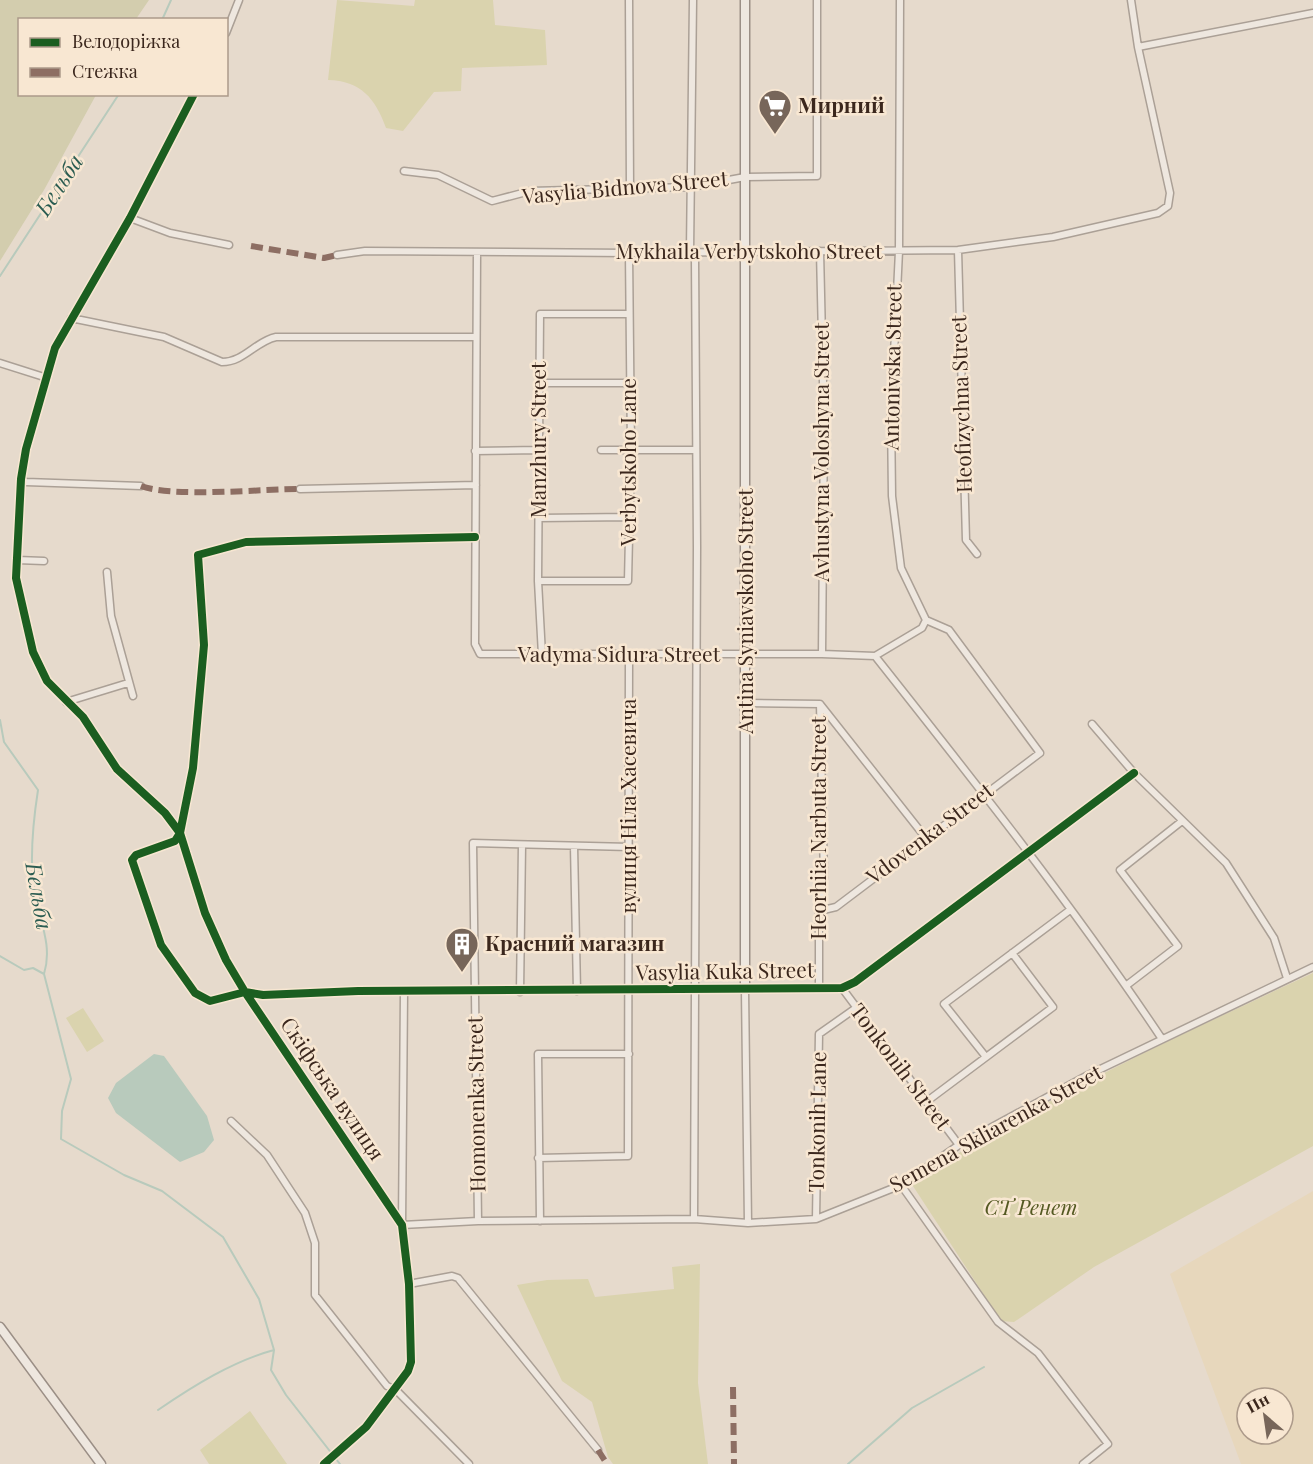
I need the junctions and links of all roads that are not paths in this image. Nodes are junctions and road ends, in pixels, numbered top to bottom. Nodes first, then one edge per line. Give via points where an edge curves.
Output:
1 (239, 0) edge
2 (628, 0) edge
3 (693, 0) edge
4 (745, 0) edge
5 (817, 0) edge
6 (900, 0) edge
7 (1131, 0) edge
8 (1313, 13) edge
9 (228, 28) edge
10 (1138, 47) junction
11 (193, 96) edge
12 (404, 171) dead end
13 (745, 177) junction
14 (691, 187) junction
15 (630, 188) junction
16 (130, 218) junction
17 (230, 244) dead end
18 (958, 250) junction
19 (690, 251) junction
20 (746, 251) junction
21 (820, 251) junction
22 (898, 251) junction
23 (477, 252) junction
24 (629, 253) junction
25 (338, 255) dead end
26 (629, 314) junction
27 (71, 318) junction
28 (476, 337) junction
29 (0, 363) edge
30 (45, 377) junction
31 (540, 383) junction
32 (629, 383) junction
33 (538, 450) junction
34 (601, 450) dead end
35 (631, 450) junction
36 (694, 450) junction
37 (475, 452) junction
38 (21, 479) junction
39 (476, 485) junction
40 (141, 486) dead end
41 (300, 489) dead end
42 (629, 517) junction
43 (539, 518) junction
44 (475, 537) junction
45 (976, 554) dead end
46 (17, 560) junction
47 (44, 561) dead end
48 (107, 572) dead end
49 (538, 581) junction
50 (926, 620) junction
51 (695, 654) junction
52 (822, 654) junction
53 (542, 655) junction
54 (746, 655) junction
55 (630, 656) junction
56 (875, 656) junction
57 (128, 683) junction
58 (133, 696) dead end
59 (66, 702) junction
60 (747, 703) junction
61 (820, 704) junction
62 (1092, 724) dead end
63 (1134, 773) junction
64 (984, 794) junction
65 (1182, 821) junction
66 (180, 833) junction
67 (925, 837) junction
68 (522, 845) junction
69 (574, 846) junction
70 (630, 847) junction
71 (1026, 851) junction
72 (1070, 910) junction
73 (819, 911) junction
74 (1012, 953) junction
75 (1313, 968) edge
76 (1287, 978) junction
77 (1127, 986) junction
78 (819, 988) junction
79 (842, 988) junction
80 (475, 990) junction
81 (745, 990) junction
82 (577, 991) junction
83 (695, 991) junction
84 (245, 992) junction
85 (404, 992) junction
86 (520, 992) junction
87 (629, 992) junction
88 (856, 1008) junction
89 (1162, 1039) junction
90 (629, 1054) junction
91 (986, 1057) junction
92 (926, 1102) junction
93 (231, 1121) dead end
94 (959, 1145) junction
95 (538, 1158) junction
96 (902, 1185) junction
97 (816, 1219) junction
98 (694, 1220) junction
99 (478, 1221) junction
100 (540, 1221) junction
101 (748, 1222) junction
102 (402, 1226) junction
103 (409, 1284) junction
104 (0, 1327) edge
105 (396, 1390) junction
106 (598, 1450) dead end
107 (325, 1463) edge
108 (101, 1464) edge
109 (469, 1464) edge
110 (1083, 1464) edge

1 - 9 street
2 - 15 street
3 - 14 street
4 - 13 street, Antina Syniavskoho Street
5 - 13 street, Vasylia Bidnova Street via 817,176
6 - 22 street, Antonivska Street
7 - 10 street
8 - 10 street
10 - 18 street, Mykhaila Verbytskoho Street via 1170,192 1168,206 1158,213 1053,237
11 - 16 street
12 - 15 street, Vasylia Bidnova Street via 438,175 492,201 530,191
13 - 14 street, Vasylia Bidnova Street
13 - 20 street, Antina Syniavskoho Street
14 - 15 street, Vasylia Bidnova Street
14 - 19 street
16 - 17 street via 170,233
16 - 27 street
18 - 22 street, Mykhaila Verbytskoho Street
18 - 45 street, Heofizychna Street via 966,540
19 - 20 street, Mykhaila Verbytskoho Street
19 - 24 street, Mykhaila Verbytskoho Street
19 - 36 street via 695,258
20 - 21 street, Mykhaila Verbytskoho Street
20 - 54 street, Antina Syniavskoho Street
21 - 22 street, Mykhaila Verbytskoho Street
21 - 52 street, Avhustyna Voloshyna Street via 824,425
22 - 50 street, Antonivska Street via 892,496 900,568
23 - 24 street, Mykhaila Verbytskoho Street
23 - 25 street, Mykhaila Verbytskoho Street via 365,250
23 - 28 street
24 - 26 street, Verbytskoho Lane
26 - 31 street, Manzhury Street via 540,314
26 - 32 street, Verbytskoho Lane
27 - 28 street via 164,337 222,362 243,357 276,337
27 - 30 street
28 - 37 street
29 - 30 street
30 - 38 street
31 - 32 street
31 - 33 street, Manzhury Street
32 - 35 street, Verbytskoho Lane
33 - 37 street
33 - 43 street, Manzhury Street
34 - 35 street
35 - 36 street
35 - 42 street, Verbytskoho Lane
36 - 51 street
37 - 39 street
38 - 40 street via 79,486
38 - 46 street
39 - 41 street
39 - 44 street
42 - 43 street
42 - 49 street, Verbytskoho Lane via 628,581
43 - 49 street, Manzhury Street
44 - 53 street, Vadyma Sidura Street via 475,644 480,654
44 - 66 street via 246,542 198,555 204,645 193,768
46 - 47 street
46 - 59 street via 16,578 33,652 47,681
48 - 57 street via 111,616
49 - 53 street, Manzhury Street
50 - 56 street via 922,628
50 - 64 street, Vdovenka Street via 949,630 1040,753
51 - 54 street, Vadyma Sidura Street
51 - 55 street, Vadyma Sidura Street
51 - 83 street
52 - 54 street, Vadyma Sidura Street
52 - 56 street, Vadyma Sidura Street
53 - 55 street, Vadyma Sidura Street
54 - 60 street, Antina Syniavskoho Street
55 - 70 street, вулиця Ніла Хасевича
56 - 64 street
57 - 58 street
57 - 59 street
59 - 66 street via 83,717 117,769 165,813
60 - 61 street
60 - 81 street, Antina Syniavskoho Street
61 - 67 street
61 - 73 street, Heorhiia Narbuta Street via 824,878
62 - 63 street
63 - 65 street
63 - 71 street, Vasylia Kuka Street
64 - 67 street, Vdovenka Street
64 - 71 street
65 - 76 street via 1226,862 1274,938
65 - 77 street via 1120,870 1178,946
66 - 84 street, Скіфська вулиця via 205,913
66 - 84 street via 175,841 132,860 161,945 189,986 204,999 216,1001
67 - 73 street, Vdovenka Street via 836,907
68 - 69 street
68 - 80 street, Homonenka Street via 473,843
68 - 86 street
69 - 70 street
69 - 82 street
70 - 87 street, вулиця Ніла Хасевича
71 - 72 street
71 - 79 street, Vasylia Kuka Street
72 - 74 street
72 - 77 street
73 - 78 street, Heorhiia Narbuta Street
74 - 91 street via 1053,1007
74 - 91 street via 944,1004
75 - 76 street, Semena Skliarenka Street
76 - 89 street, Semena Skliarenka Street
77 - 89 street
78 - 79 street, Vasylia Kuka Street
78 - 81 street, Vasylia Kuka Street
79 - 88 street, Tonkonih Street
80 - 85 street, Vasylia Kuka Street
80 - 86 street, Vasylia Kuka Street
80 - 99 street, Homonenka Street
81 - 83 street, Vasylia Kuka Street
81 - 101 street, Antina Syniavskoho Street
82 - 86 street, Vasylia Kuka Street
82 - 87 street, Vasylia Kuka Street
83 - 87 street, Vasylia Kuka Street
83 - 98 street
84 - 85 street, Vasylia Kuka Street
84 - 102 street, Скіфська вулиця
85 - 102 street
87 - 90 street, вулиця Ніла Хасевича
88 - 92 street, Tonkonih Street
88 - 97 street, Tonkonih Lane via 819,1034
89 - 94 street, Semena Skliarenka Street
90 - 95 street, вулиця Ніла Хасевича via 628,1156
90 - 95 street via 538,1054
91 - 92 street
92 - 94 street, Tonkonih Street
93 - 105 street via 267,1155 311,1224 315,1294 378,1376
94 - 96 street, Semena Skliarenka Street
95 - 100 street
96 - 97 street, Semena Skliarenka Street
96 - 110 street via 998,1322 1038,1353 1108,1444
97 - 101 street, Semena Skliarenka Street
98 - 100 street, Semena Skliarenka Street
98 - 101 street, Semena Skliarenka Street
99 - 100 street, Semena Skliarenka Street
99 - 102 street, Semena Skliarenka Street
102 - 103 street, Скіфська вулиця
103 - 105 street, Скіфська вулиця via 411,1362
103 - 106 street via 458,1278
104 - 108 street
105 - 107 street, Скіфська вулиця via 352,1440
105 - 109 street

